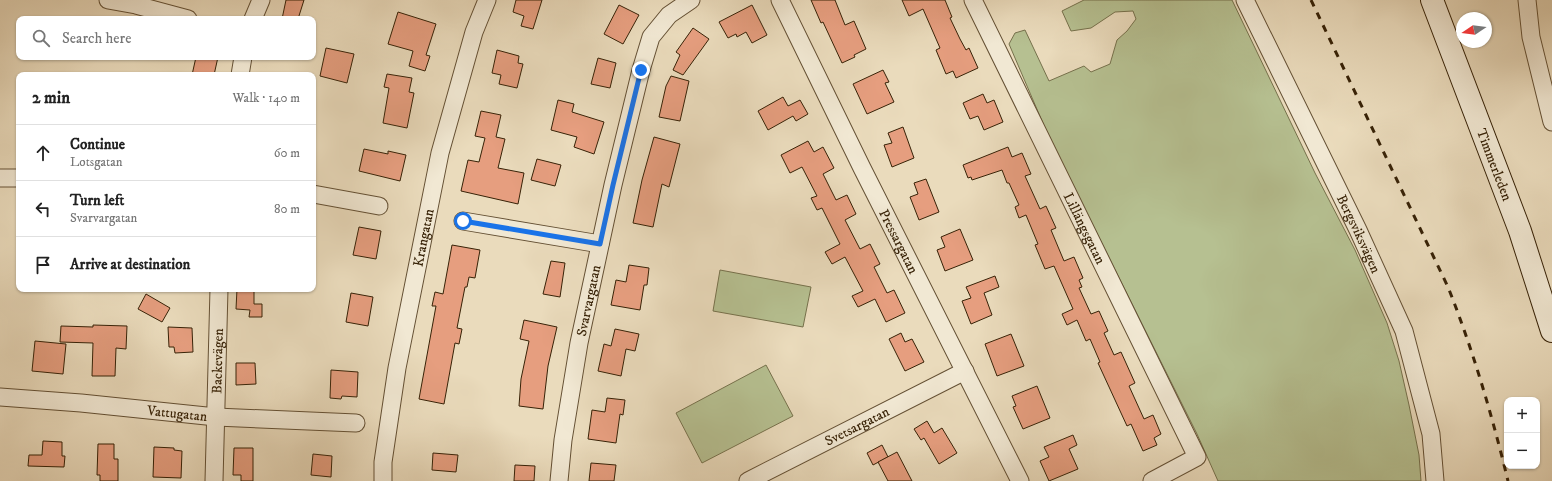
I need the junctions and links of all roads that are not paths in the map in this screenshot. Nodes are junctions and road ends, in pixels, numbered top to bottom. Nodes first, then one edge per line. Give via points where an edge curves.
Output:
1 (108, 0) edge
2 (261, 0) edge
3 (487, 0) edge
4 (691, 0) edge
5 (780, 0) edge
6 (973, 0) edge
7 (1245, 0) edge
8 (1432, 0) edge
9 (1527, 0) edge
10 (177, 16) edge
11 (254, 16) edge
12 (242, 60) edge
13 (240, 72) edge
14 (1552, 122) edge
15 (0, 178) edge
16 (16, 178) edge
17 (316, 195) edge
18 (379, 206) dead end
19 (463, 221) dead end
20 (600, 244) junction
21 (219, 292) edge
22 (1552, 331) edge
23 (964, 371) junction
24 (0, 397) edge
25 (216, 417) junction
26 (356, 423) dead end
27 (214, 481) edge
28 (383, 481) edge
29 (559, 481) edge
30 (748, 481) edge
31 (1020, 481) edge
32 (1152, 481) edge
33 (1436, 481) edge

1 - 10 street
2 - 11 street
3 - 28 street, Krangatan via 474,32 437,169 396,368 383,462
4 - 20 street, Svarvargatan via 669,15 651,37 618,162
5 - 23 street, Pressargatan
6 - 32 street, Lillängsgatan via 1197,457
7 - 33 street, Bergsviksvägen via 1358,230 1404,331 1431,434
8 - 22 main road, Timmerleden via 1520,232
9 - 14 street via 1531,38
12 - 13 street
15 - 16 street
17 - 18 street
19 - 20 street
20 - 29 street, Svarvargatan via 579,343
21 - 25 street, Backevägen
23 - 30 street, Svetsargatan
23 - 31 street, Pressargatan
24 - 25 street, Vattugatan via 81,402
25 - 26 street, Vattugatan
25 - 27 street, Backevägen

